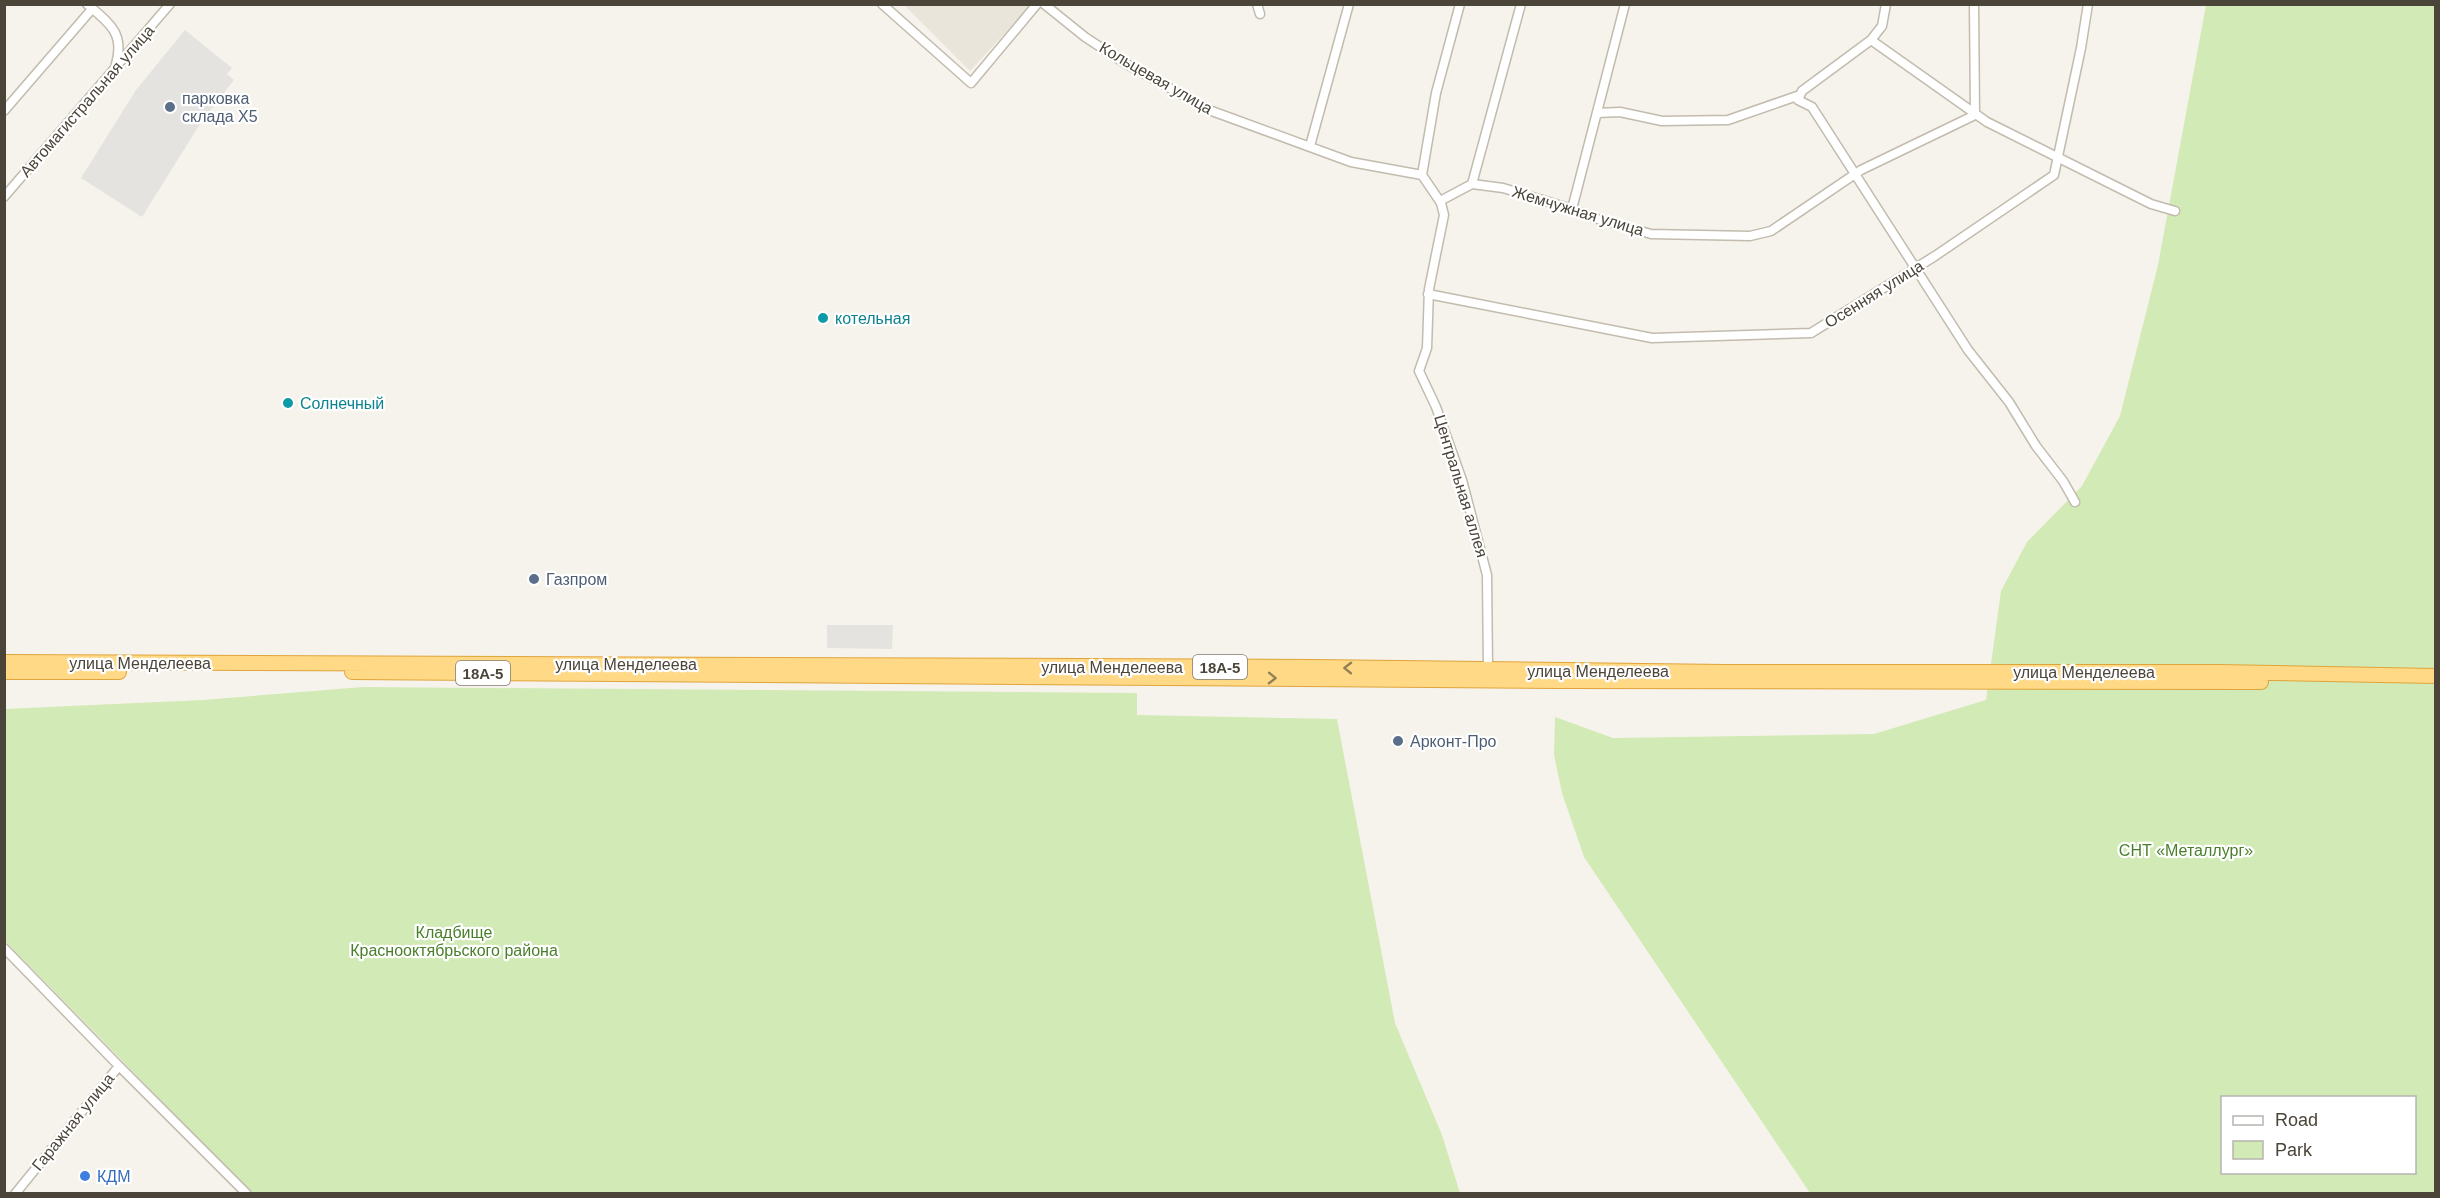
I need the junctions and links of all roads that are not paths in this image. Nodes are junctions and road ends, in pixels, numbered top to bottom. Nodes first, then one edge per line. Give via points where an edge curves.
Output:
1 (170, 4) edge
2 (882, 4) edge
3 (1037, 4) edge
4 (1044, 4) edge
5 (1257, 4) edge
6 (1349, 4) edge
7 (1460, 4) edge
8 (1521, 4) edge
9 (1625, 4) edge
10 (1886, 4) edge
11 (1974, 4) edge
12 (2088, 4) edge
13 (90, 7) edge
14 (1260, 14) dead end
15 (1871, 40) junction
16 (115, 68) junction
17 (1800, 95) junction
18 (4, 111) edge
19 (1598, 113) junction
20 (1975, 113) junction
21 (1310, 146) junction
22 (2058, 156) junction
23 (1855, 174) junction
24 (1422, 175) junction
25 (1472, 184) junction
26 (4, 197) edge
27 (1440, 201) junction
28 (1572, 209) junction
29 (2175, 211) dead end
30 (1915, 268) junction
31 (1428, 294) junction
32 (2075, 502) dead end
33 (4, 662) edge
34 (1488, 670) junction
35 (4, 672) edge
36 (2436, 676) edge
37 (2436, 685) edge
38 (4, 948) edge
39 (119, 1066) junction
40 (15, 1194) edge
41 (246, 1194) edge

1 - 16 street, Автомагистральная улица
2 - 3 street via 971,83
4 - 21 street, Кольцевая улица via 1085,37 1209,110
5 - 14 street
6 - 21 street
7 - 24 street via 1436,93
8 - 25 street
9 - 19 street
10 - 15 street via 1882,26
11 - 20 street
12 - 22 street, Осенняя улица
13 - 16 street via 115,31 119,43
13 - 18 street
15 - 17 street
15 - 20 street
16 - 26 street, Автомагистральная улица
17 - 19 street via 1728,120 1662,121 1620,112
17 - 23 street via 1798,100 1812,107
19 - 28 street
20 - 22 street
20 - 23 street, Жемчужная улица
21 - 24 street, Кольцевая улица via 1351,162
22 - 29 street via 2151,204
22 - 30 street, Осенняя улица via 2054,175
23 - 28 street, Жемчужная улица via 1771,231 1750,236 1651,234
23 - 30 street
24 - 27 street
25 - 27 street
25 - 28 street, Жемчужная улица via 1503,188
27 - 31 street, Центральная аллея via 1444,215
30 - 31 street, Осенняя улица via 1810,333 1652,338
30 - 32 street
31 - 34 street, Центральная аллея via 1427,348 1419,371 1462,480 1487,574
34 -> 33 highway, улица Менделеева / 18А-5
34 - 36 highway, улица Менделеева / 18А-5
35 -> 37 highway, улица Менделеева / 18А-5
38 - 39 street, Гаражная улица
39 - 40 street, Гаражная улица
39 - 41 street

